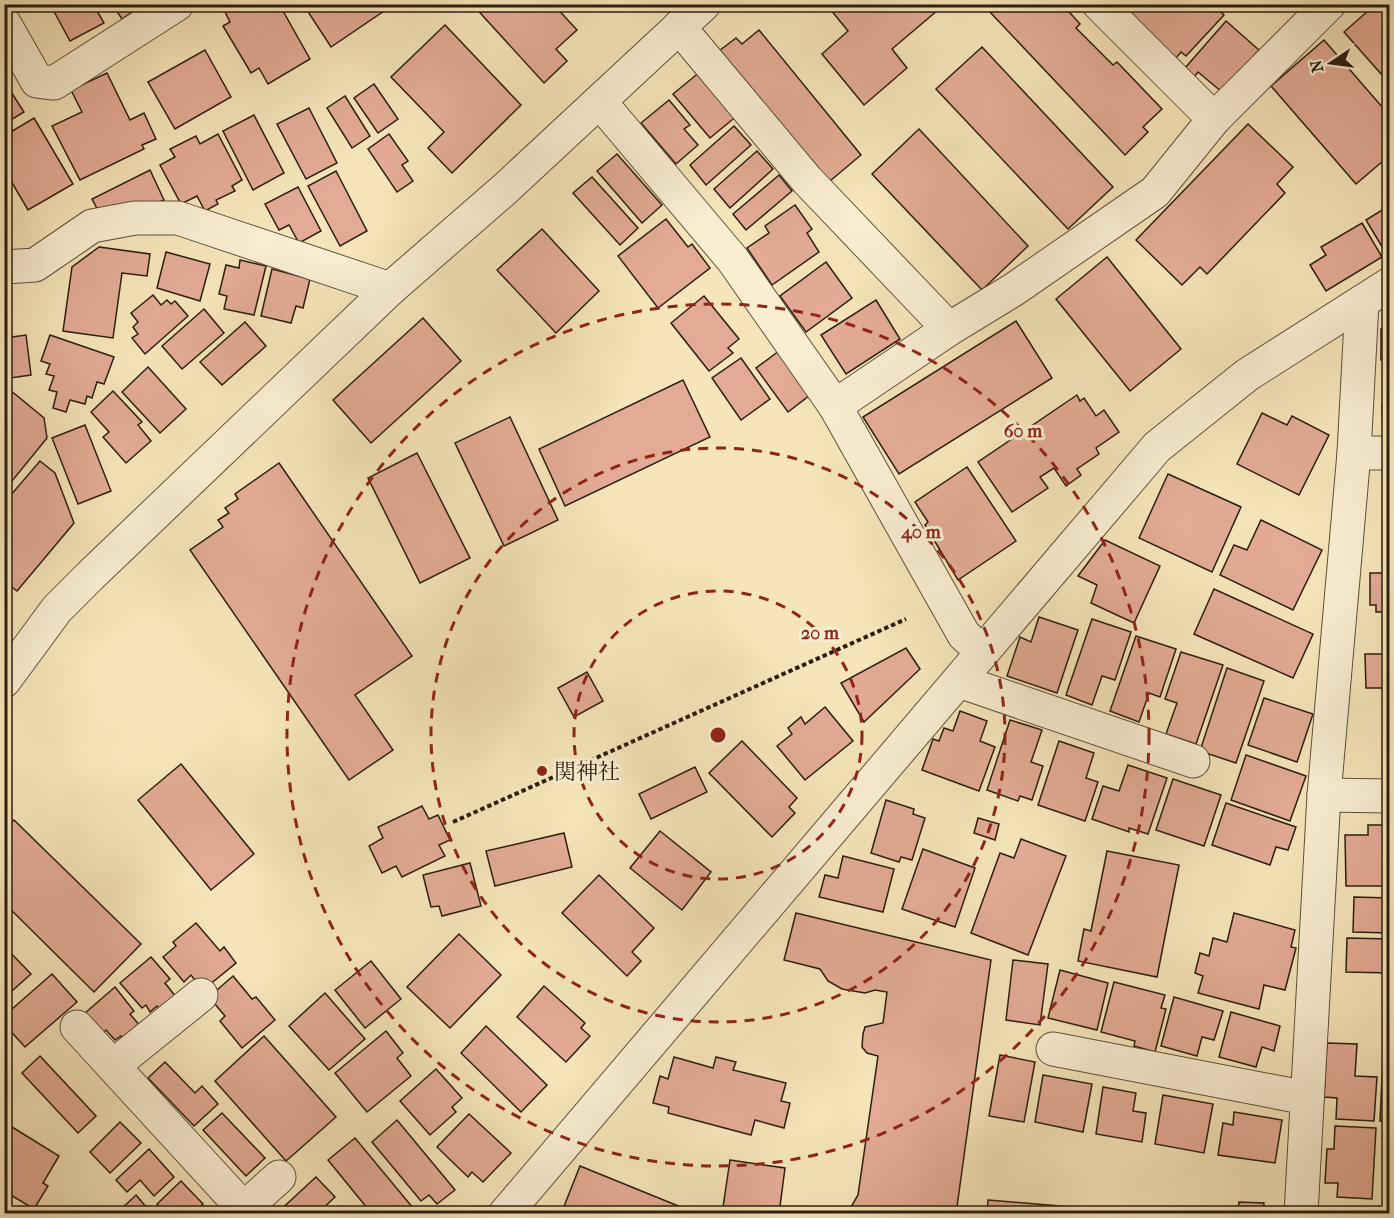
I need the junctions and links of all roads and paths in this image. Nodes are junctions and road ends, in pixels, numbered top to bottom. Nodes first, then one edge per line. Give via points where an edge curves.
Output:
1 (177, 4) edge
2 (704, 4) edge
3 (1099, 4) edge
4 (1329, 4) edge
5 (4, 23) edge
6 (679, 27) junction
7 (600, 102) junction
8 (1214, 119) junction
9 (4, 267) edge
10 (1389, 284) edge
11 (390, 289) junction
12 (1362, 302) junction
13 (949, 329) junction
14 (835, 406) junction
15 (1354, 453) junction
16 (1389, 453) edge
17 (945, 601) junction
18 (983, 652) junction
19 (4, 681) edge
20 (959, 681) junction
21 (1193, 762) dead end
22 (1324, 795) junction
23 (1389, 796) edge
24 (453, 822) dead end
25 (201, 995) dead end
26 (77, 1027) dead end
27 (1053, 1049) dead end
28 (113, 1066) junction
29 (1307, 1098) junction
30 (279, 1177) dead end
31 (241, 1211) edge
32 (505, 1214) edge
33 (1301, 1214) edge

1 - 5 street via 54,83 37,81
2 - 6 street
3 - 8 street
4 - 8 street
6 - 7 street
6 - 13 street via 807,180
7 - 11 street
7 - 14 street via 733,260
8 - 13 street via 1155,192
9 - 11 street via 35,265 92,225 135,218 178,218
10 - 12 street
11 - 19 street via 57,609
12 - 15 street
12 - 18 street via 1247,375 1157,447
13 - 14 street
14 - 17 street
15 - 16 street
15 - 22 street
17 - 18 street via 964,635
17 - 24 path
18 - 20 street
20 - 21 street
20 - 32 street
22 - 23 street
22 - 29 street
25 - 28 street
26 - 28 street
27 - 29 street
28 - 31 street
29 - 33 street
30 - 31 street

